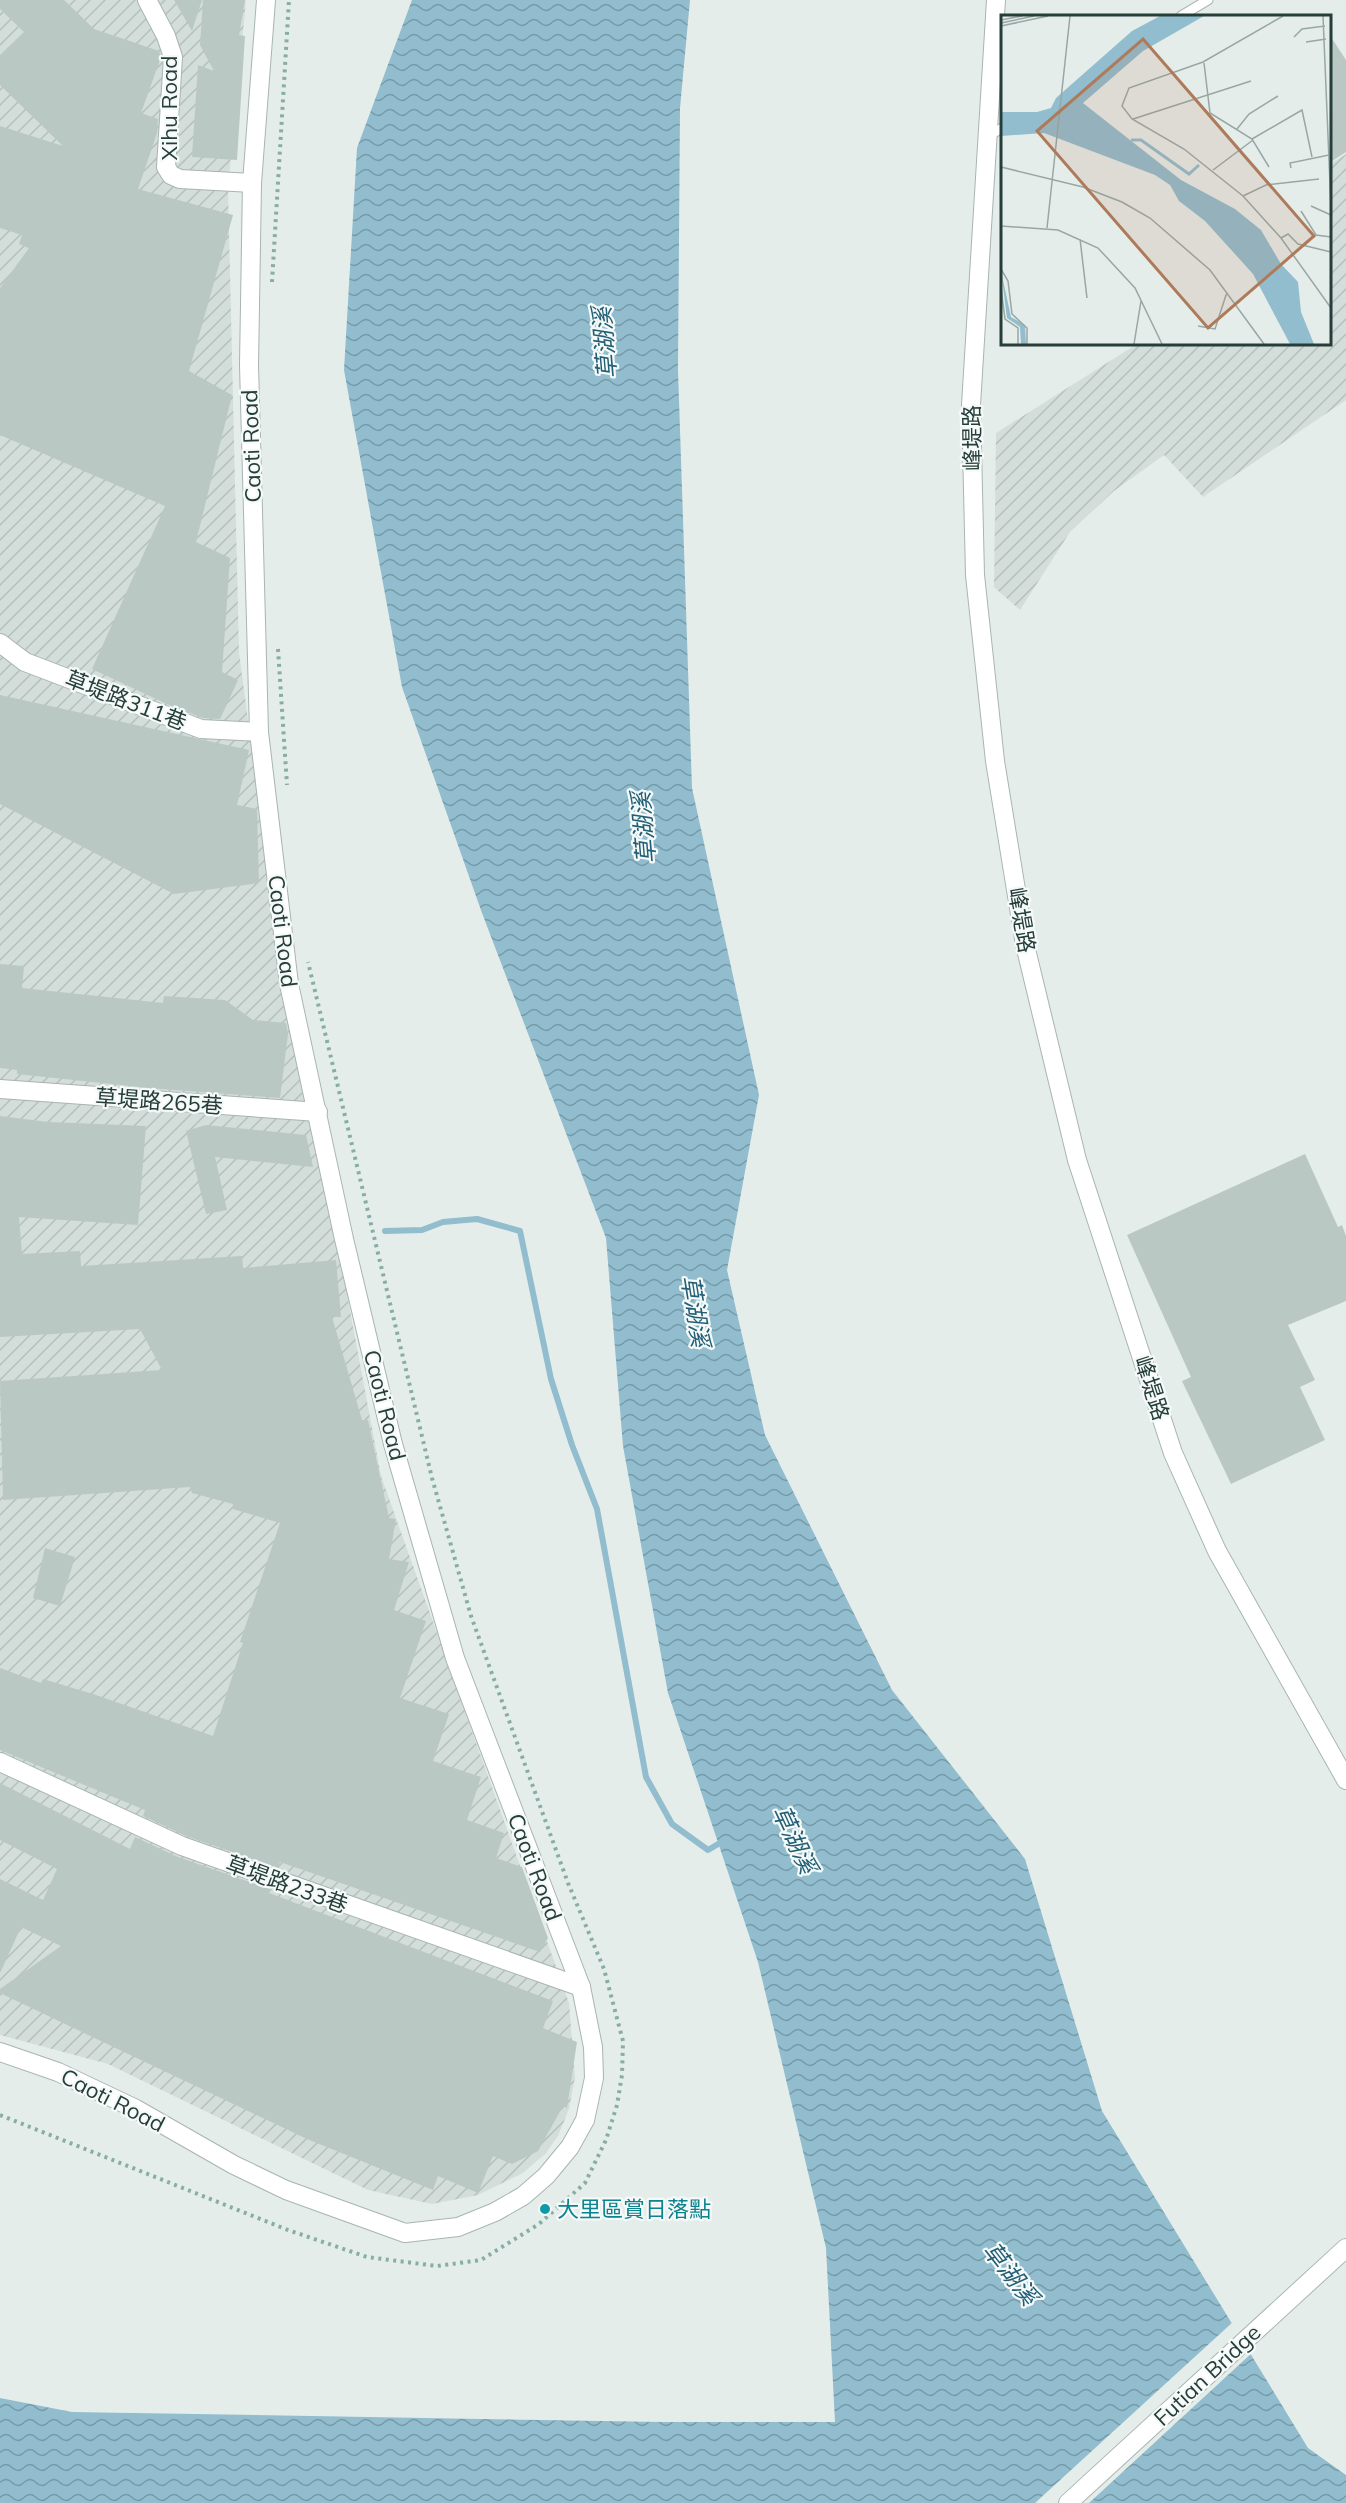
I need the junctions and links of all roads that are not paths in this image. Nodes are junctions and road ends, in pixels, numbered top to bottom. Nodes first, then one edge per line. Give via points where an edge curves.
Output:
1 (147, 0) edge
2 (266, 0) edge
3 (996, 0) edge
4 (1208, 0) edge
5 (1183, 15) edge
6 (995, 133) edge
7 (252, 183) junction
8 (0, 643) edge
9 (259, 732) junction
10 (0, 1089) edge
11 (318, 1112) junction
12 (0, 1762) edge
13 (1346, 1780) edge
14 (581, 1987) junction
15 (0, 2052) edge
16 (1346, 2248) edge
17 (1068, 2503) edge

1 - 7 street, Xihu Road via 173,57 166,167 180,179
2 - 7 street, Caoti Road
3 - 6 street, 峰堤路
4 - 5 lane
6 - 13 street, 峰堤路 via 971,405 975,575 995,762 1025,945 1077,1160 1173,1453 1217,1551
7 - 9 street, Caoti Road via 249,365
8 - 9 street, 草堤路311巷 via 25,662 201,729
9 - 11 street, Caoti Road via 289,984
10 - 11 street, 草堤路265巷
11 - 14 street, Caoti Road via 393,1444 455,1658
12 - 14 street, 草堤路233巷 via 182,1846
14 - 15 street, Caoti Road via 593,2047 594,2078 585,2120 570,2147 523,2196 468,2223 433,2231 405,2233 286,2190 58,2072
16 - 17 street, Futian Bridge

